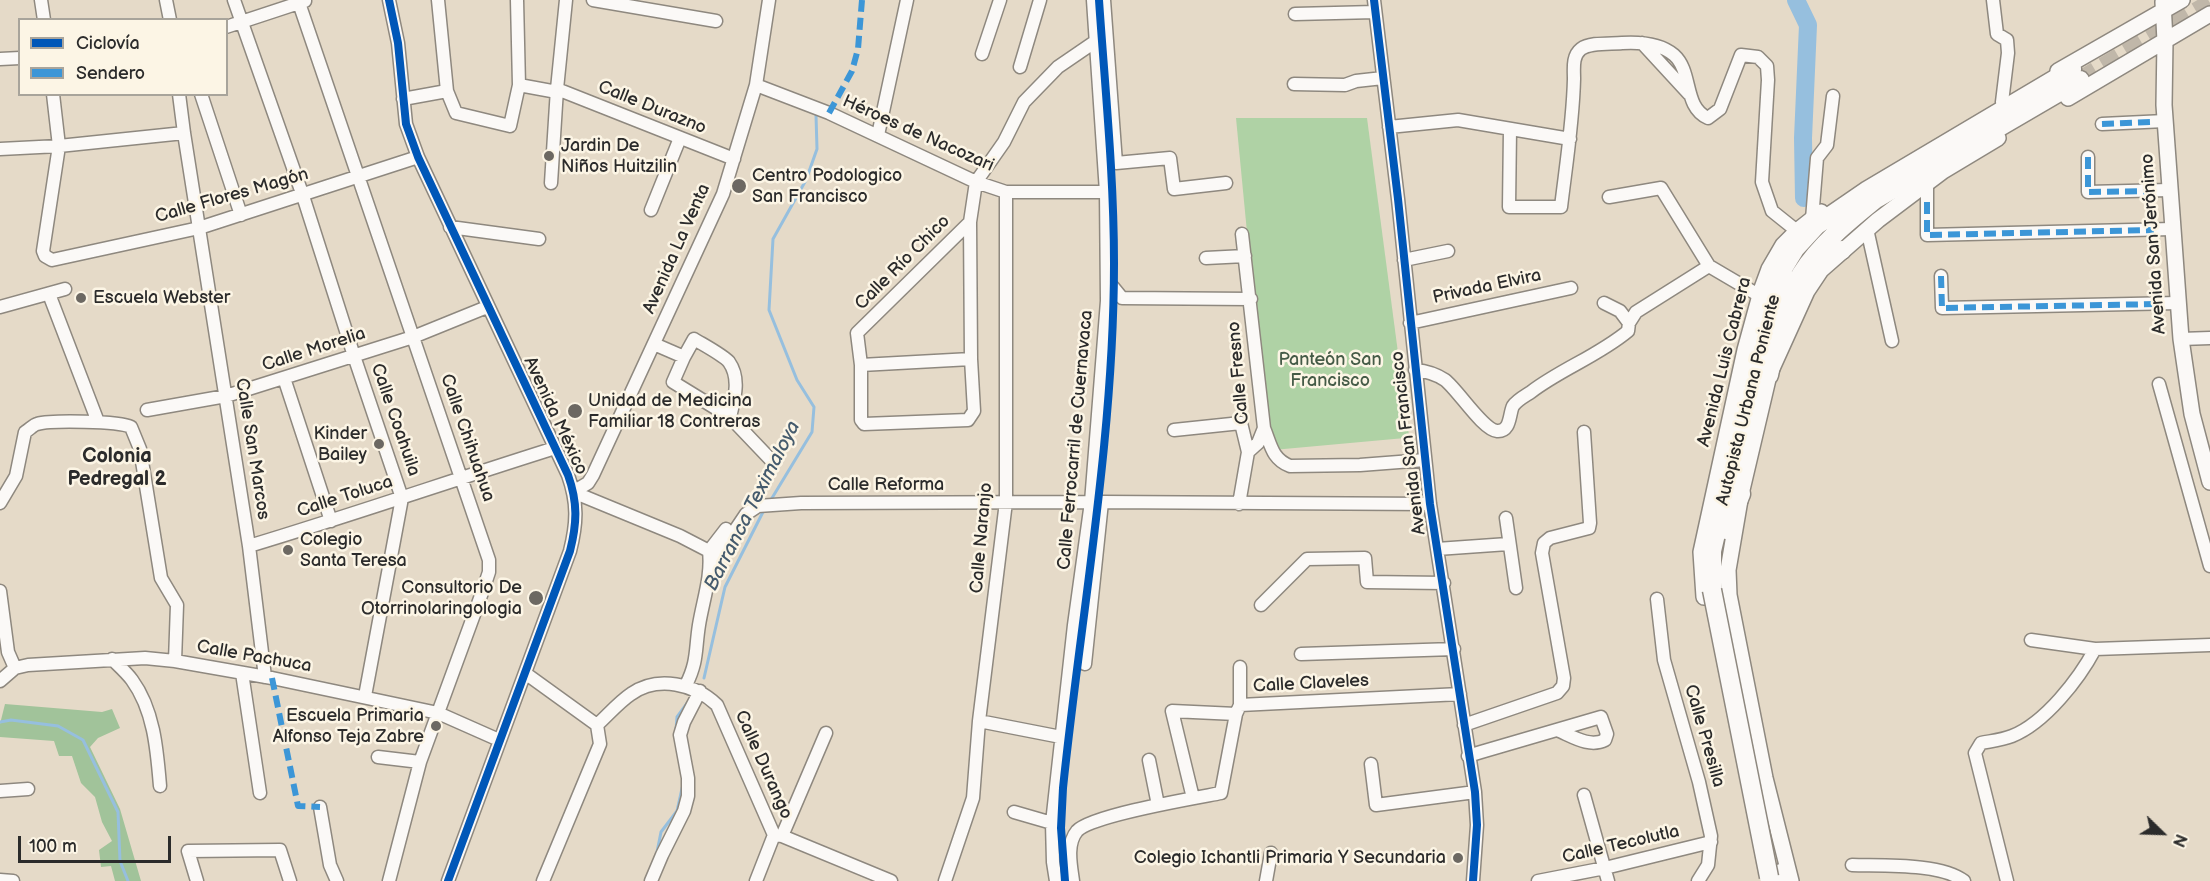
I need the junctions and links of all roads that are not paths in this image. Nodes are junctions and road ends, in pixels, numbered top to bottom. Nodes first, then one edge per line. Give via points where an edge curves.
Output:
1 (41, 0) edge
2 (166, 0) edge
3 (234, 0) edge
4 (389, 0) edge
5 (438, 0) edge
6 (517, 0) edge
7 (566, 0) edge
8 (593, 0) edge
9 (769, 0) edge
10 (907, 0) edge
11 (1000, 0) edge
12 (1040, 0) edge
13 (1093, 0) edge
14 (1104, 0) edge
15 (1993, 0) edge
16 (2183, 0) edge
17 (301, 1) edge
18 (2163, 5) edge
19 (1374, 6) edge
20 (1295, 14) dead end
21 (2210, 14) edge
22 (44, 18) edge
23 (170, 18) edge
24 (717, 21) dead end
25 (242, 22) junction
26 (2194, 23) junction
27 (228, 26) edge
28 (1096, 41) junction
29 (2165, 41) junction
30 (2104, 44) junction
31 (982, 54) dead end
32 (18, 58) edge
33 (0, 59) edge
34 (1020, 67) dead end
35 (2118, 68) junction
36 (1383, 78) junction
37 (1294, 84) dead end
38 (519, 85) junction
39 (756, 85) junction
40 (447, 91) junction
41 (557, 91) junction
42 (53, 96) edge
43 (179, 96) edge
44 (202, 96) edge
45 (1833, 96) dead end
46 (403, 99) junction
47 (2002, 102) junction
48 (2165, 121) junction
49 (2102, 124) dead end
50 (1389, 127) junction
51 (1510, 130) junction
52 (183, 133) junction
53 (878, 135) junction
54 (680, 138) junction
55 (1570, 139) junction
56 (59, 146) junction
57 (0, 149) edge
58 (418, 157) junction
59 (2088, 157) dead end
60 (734, 159) junction
61 (359, 176) junction
62 (976, 182) junction
63 (551, 183) dead end
64 (1226, 183) dead end
65 (1927, 183) junction
66 (2169, 190) junction
67 (1006, 192) junction
68 (1106, 192) junction
69 (303, 196) junction
70 (1610, 197) dead end
71 (1876, 199) junction
72 (651, 210) dead end
73 (241, 215) junction
74 (1850, 220) junction
75 (970, 222) junction
76 (1815, 222) junction
77 (450, 227) junction
78 (199, 228) junction
79 (1867, 229) junction
80 (2172, 229) junction
81 (1797, 231) junction
82 (1242, 234) dead end
83 (539, 239) dead end
84 (1842, 250) junction
85 (1448, 251) dead end
86 (1245, 256) junction
87 (1206, 258) dead end
88 (1821, 258) junction
89 (1404, 260) junction
90 (1708, 266) junction
91 (1769, 269) junction
92 (1941, 276) dead end
93 (1113, 287) dead end
94 (1571, 288) dead end
95 (64, 289) dead end
96 (49, 294) junction
97 (1760, 296) junction
98 (1251, 299) junction
99 (1604, 303) dead end
100 (2178, 303) junction
101 (0, 307) edge
102 (487, 307) junction
103 (1410, 323) junction
104 (1629, 323) junction
105 (413, 337) junction
106 (2210, 338) edge
107 (2181, 339) junction
108 (1892, 341) dead end
109 (654, 344) junction
110 (1780, 349) junction
111 (354, 356) junction
112 (684, 357) junction
113 (971, 359) junction
114 (861, 365) junction
115 (1415, 370) junction
116 (1769, 375) junction
117 (284, 378) junction
118 (2159, 384) dead end
119 (1737, 386) joint
120 (226, 396) junction
121 (147, 410) dead end
122 (730, 417) junction
123 (98, 422) junction
124 (1264, 428) junction
125 (1174, 430) dead end
126 (1584, 432) dead end
127 (2204, 435) edge
128 (555, 448) junction
129 (1248, 452) junction
130 (771, 460) dead end
131 (1425, 460) junction
132 (2209, 475) edge
133 (462, 477) junction
134 (573, 492) junction
135 (1741, 494) junction
136 (402, 498) junction
137 (1716, 499) junction
138 (1006, 502) junction
139 (1096, 502) junction
140 (0, 503) edge
141 (1239, 504) junction
142 (1430, 504) junction
143 (756, 506) junction
144 (1506, 518) dead end
145 (331, 521) junction
146 (1722, 530) junction
147 (1508, 544) junction
148 (249, 546) junction
149 (1437, 549) junction
150 (710, 551) junction
151 (711, 566) junction
152 (2210, 566) edge
153 (1444, 583) junction
154 (1516, 588) dead end
155 (1718, 588) junction
156 (0, 591) edge
157 (1657, 599) dead end
158 (1261, 605) dead end
159 (2031, 640) dead end
160 (2210, 645) edge
161 (1454, 649) junction
162 (2095, 650) junction
163 (1301, 654) dead end
164 (112, 659) junction
165 (175, 661) junction
166 (1085, 664) dead end
167 (1240, 667) dead end
168 (15, 668) junction
169 (242, 673) junction
170 (525, 673) junction
171 (265, 677) junction
172 (0, 681) edge
173 (686, 685) junction
174 (700, 691) junction
175 (1460, 694) junction
176 (365, 696) junction
177 (1238, 709) junction
178 (438, 713) junction
179 (980, 721) junction
180 (597, 725) junction
181 (1464, 726) junction
182 (1557, 730) dead end
183 (826, 733) dead end
184 (1061, 737) junction
185 (499, 740) junction
186 (1468, 756) junction
187 (378, 757) dead end
188 (1149, 760) dead end
189 (420, 762) junction
190 (1371, 764) dead end
191 (160, 786) dead end
192 (28, 789) dead end
193 (0, 791) edge
194 (1475, 792) junction
195 (260, 793) dead end
196 (1584, 795) dead end
197 (1193, 798) junction
198 (1158, 805) junction
199 (320, 807) dead end
200 (1014, 812) dead end
201 (1052, 823) junction
202 (1778, 833) junction
203 (778, 836) junction
204 (1754, 842) junction
205 (1711, 843) junction
206 (1271, 853) dead end
207 (1852, 865) dead end
208 (1605, 868) junction
209 (868, 876) edge
210 (0, 880) edge
211 (13, 881) edge
212 (197, 881) edge
213 (290, 881) edge
214 (337, 881) edge
215 (389, 881) edge
216 (448, 881) edge
217 (543, 881) edge
218 (651, 881) edge
219 (756, 881) edge
220 (891, 881) edge
221 (945, 881) edge
222 (1056, 881) edge
223 (1073, 881) edge
224 (1266, 881) edge
225 (1473, 881) edge
226 (1538, 881) edge
227 (1608, 881) edge
228 (1698, 881) edge
229 (1765, 881) edge
230 (1771, 881) edge
231 (1785, 881) edge
232 (1791, 881) edge
233 (1964, 881) edge
234 (2007, 881) edge

1 - 22 street
2 - 23 street
3 - 25 street, Calle Coahuila
4 - 46 street, Avenida México
5 - 40 street
6 - 38 street
7 - 41 street
8 - 24 street
9 - 39 street, Avenida La Venta
10 - 53 street
11 - 31 street
12 - 34 street
13 - 28 street, Calle Ferrocarril de Cuernavaca
14 - 64 street via 1116,163 1170,158 1174,189
15 - 47 street via 1997,34 2007,40
16 - 18 main road, Avenida Luis Cabrera
16 - 26 main road
17 - 25 street
17 - 61 street, Calle Chihuahua
18 - 29 main road, Avenida San Jerónimo
18 - 30 main road, Avenida Luis Cabrera
19 - 20 street
19 - 36 street, Avenida San Francisco
21 - 26 main road
25 - 27 street
25 - 69 street, Calle Coahuila
26 - 29 main road
28 - 62 street via 1058,67 1024,102 1004,142
28 - 68 street, Calle Ferrocarril de Cuernavaca
29 - 35 main road
29 - 48 main road, Avenida San Jerónimo
30 - 35 main road via 2114,54
30 - 47 main road, Avenida Luis Cabrera
32 - 33 street
35 - 65 main road
36 - 37 street via 1345,85
36 - 50 street, Avenida San Francisco
38 - 40 street via 510,126 456,113
38 - 41 street, Calle Durazno
39 - 53 street, Héroes de Nacozari
39 - 60 street, Avenida La Venta
40 - 46 street
41 - 54 street, Calle Durazno
41 - 63 street
42 - 56 street
43 - 52 street, Calle San Marcos
44 - 73 street
45 - 76 street via 1827,145 1817,158
46 - 58 street, Avenida México via 406,124
47 - 76 main road, Avenida Luis Cabrera via 1906,157
48 - 49 street
48 - 66 main road, Avenida San Jerónimo
50 - 51 street via 1458,120
50 - 89 street, Avenida San Francisco
51 - 55 street
51 - 55 street via 1509,207 1561,207
52 - 56 street
52 - 78 street, Calle San Marcos
53 - 62 street, Héroes de Nacozari
54 - 60 street, Calle Durazno
54 - 72 street
55 - 81 street via 1575,57 1582,49 1642,42 1662,48 1675,56 1685,72 1690,95 1708,118 1720,109 1741,55 1758,57 1767,66 1768,80 1762,182 1772,211
56 - 57 street
56 - 78 street, Calle Flores Magón via 45,256 52,260
58 - 61 street, Calle Flores Magón
58 - 77 street, Avenida México
59 - 66 street via 2088,192
60 - 109 street, Avenida La Venta via 723,194
61 - 69 street, Calle Flores Magón
61 - 105 street, Calle Chihuahua
62 - 67 street, Héroes de Nacozari
62 - 75 street, Calle Río Chico
65 - 79 main road
65 - 80 street via 1927,236
66 - 80 main road, Avenida San Jerónimo
67 - 68 street, Héroes de Nacozari
67 - 138 street, Calle Naranjo
68 - 139 street, Calle Ferrocarril de Cuernavaca via 1107,301
69 - 73 street, Calle Flores Magón
69 - 111 street, Calle Coahuila
70 - 90 street via 1661,188
71 - 74 highway
71 - 76 highway, Autopista Urbana Poniente via 2076,74
71 - 146 highway, Autopista Urbana Poniente via 1832,225 1796,267 1773,327
73 - 78 street, Calle Flores Magón
74 - 88 highway
74 - 116 highway via 1800,274 1779,329
75 - 113 street
75 - 114 street, Calle Río Chico via 857,333
76 - 81 main road, Avenida Luis Cabrera
76 - 91 highway
76 - 146 highway, Autopista Urbana Poniente via 1784,267 1772,301
77 - 83 street
77 - 102 street, Avenida México
78 - 120 street, Calle San Marcos
79 - 84 main road
79 - 108 street
80 - 100 main road, Avenida San Jerónimo
81 - 91 main road, Avenida Luis Cabrera
82 - 86 street, Calle Fresno
84 - 88 highway
84 - 110 main road via 1807,291
85 - 89 street
86 - 87 street
86 - 98 street, Calle Fresno
88 - 110 highway via 1785,327
89 - 103 street, Avenida San Francisco
90 - 97 street
90 - 104 street via 1636,312
91 - 97 main road, Avenida Luis Cabrera
92 - 100 street via 1942,308
93 - 98 street via 1122,298
94 - 103 street, Privada Elvira
95 - 96 street
96 - 101 street
96 - 123 street
97 - 119 main road, Avenida Luis Cabrera
98 - 124 street, Calle Fresno
99 - 104 street via 1620,311
100 - 107 main road, Avenida San Jerónimo
102 - 105 street, Calle Morelia
102 - 128 street, Avenida México
103 - 115 street, Avenida San Francisco
104 - 115 street via 1628,331 1614,343 1514,404 1510,420 1497,431 1488,427 1444,380
105 - 111 street, Calle Morelia
105 - 133 street, Calle Chihuahua
106 - 107 street
107 - 127 main road, Avenida San Jerónimo via 2192,414
109 - 112 street
109 - 134 street, Avenida La Venta via 594,475
110 - 116 main road
111 - 117 street, Calle Morelia
111 - 136 street, Calle Coahuila
112 - 122 street via 673,382
112 - 122 street via 694,339 729,362 736,394
113 - 114 street
113 - 114 street via 974,411 968,420 864,424
115 - 131 street, Avenida San Francisco
116 - 135 main road
117 - 120 street, Calle Morelia
117 - 145 street
118 - 152 street
119 - 137 highway via 1738,409
120 - 121 street, Calle Morelia
120 - 148 street, Calle San Marcos
122 - 130 street
123 - 140 street via 37,424 25,432 16,476
123 - 165 street via 131,427 140,449 161,578 177,605
124 - 129 street, Calle Fresno via 1258,443
124 - 131 street via 1275,456 1290,466
125 - 129 street via 1240,423
126 - 181 street via 1589,528 1550,538 1542,553 1563,686 1557,693
127 - 132 main road, Avenida San Jerónimo
128 - 133 street, Calle Toluca
128 - 134 street, Avenida México
129 - 141 street, Calle Fresno
131 - 142 street, Avenida San Francisco
133 - 136 street, Calle Toluca
133 - 178 street, Calle Chihuahua via 487,549 489,572
134 - 150 street
134 - 170 street, Avenida México via 575,529 570,551
135 - 146 highway
135 - 202 main road via 1728,570 1729,595
136 - 145 street, Calle Toluca
136 - 176 street, Calle Coahuila
137 - 146 highway
137 - 204 main road via 1701,552 1704,596
138 - 139 street, Calle Reforma
138 - 143 street, Calle Reforma
138 - 179 street, Calle Naranjo
139 - 141 street, Calle Reforma
139 - 166 street
139 - 184 street, Calle Ferrocarril de Cuernavaca
141 - 142 street, Calle Reforma
142 - 149 street, Avenida San Francisco
143 - 150 street via 744,506
143 - 151 street via 746,514
144 - 147 street
145 - 148 street, Calle Toluca
146 - 155 highway, Autopista Urbana Poniente
147 - 149 street
147 - 154 street
148 - 171 street, Calle San Marcos
149 - 153 street, Avenida San Francisco
150 - 151 street
151 - 173 street via 693,671
153 - 158 street via 1367,582 1365,558 1306,559
153 - 161 street, Avenida San Francisco
155 - 230 highway, Autopista Urbana Poniente, bridge
155 - 231 highway, Autopista Urbana Poniente
156 - 168 street via 8,652
157 - 205 street, Calle Presilla via 1664,660 1699,782
159 - 162 street
160 - 162 street
161 - 163 street
161 - 175 street, Avenida San Francisco
162 - 234 street via 2064,694 2028,728 1981,743 1974,753
164 - 165 street, Calle Pachuca via 145,657
164 - 168 street, Calle Pachuca
164 - 191 street via 132,679 143,700 153,733
165 - 169 street, Calle Pachuca
167 - 177 street
168 - 172 street
169 - 171 street, Calle Pachuca
169 - 195 street
170 - 180 street
170 - 185 street, Avenida México
171 - 176 street, Calle Pachuca
173 - 174 street, Calle Durango
173 - 180 street, Calle Durango via 645,687 632,693
174 - 203 street, Calle Durango via 717,705
174 - 218 street via 680,735 688,778 684,812
175 - 177 street, Calle Claveles
175 - 181 street, Avenida San Francisco
176 - 178 street, Calle Pachuca
177 - 197 street, Calle Claveles via 1221,793
177 - 197 street via 1172,711
178 - 185 street, Calle Pachuca
178 - 189 street, Calle Chihuahua
179 - 184 street
179 - 221 street, Calle Naranjo via 974,798
180 - 217 street via 600,744
181 - 186 street, Avenida San Francisco
182 - 186 street
183 - 203 street
184 - 201 street, Calle Ferrocarril de Cuernavaca
185 - 216 street, Avenida México
186 - 194 street, Avenida San Francisco
187 - 189 street
188 - 198 street
189 - 215 street, Calle Chihuahua
190 - 194 street via 1376,805
192 - 193 street
194 - 225 street, Avenida San Francisco
196 - 208 street
197 - 198 street, Calle Claveles
198 - 223 street, Calle Claveles via 1084,826 1076,833 1070,849
199 - 214 street via 330,865
200 - 201 street
201 - 222 street, Calle Ferrocarril de Cuernavaca
202 - 204 main road
202 - 232 main road
203 - 209 street
203 - 219 street
204 - 229 main road
205 - 208 street, Calle Tecolutla
205 - 228 street, Calle Presilla via 1708,865
206 - 224 street
207 - 233 street via 1934,869
208 - 226 street, Calle Tecolutla
208 - 227 street
209 - 220 street
210 - 211 street
212 - 213 street via 188,851 280,850

